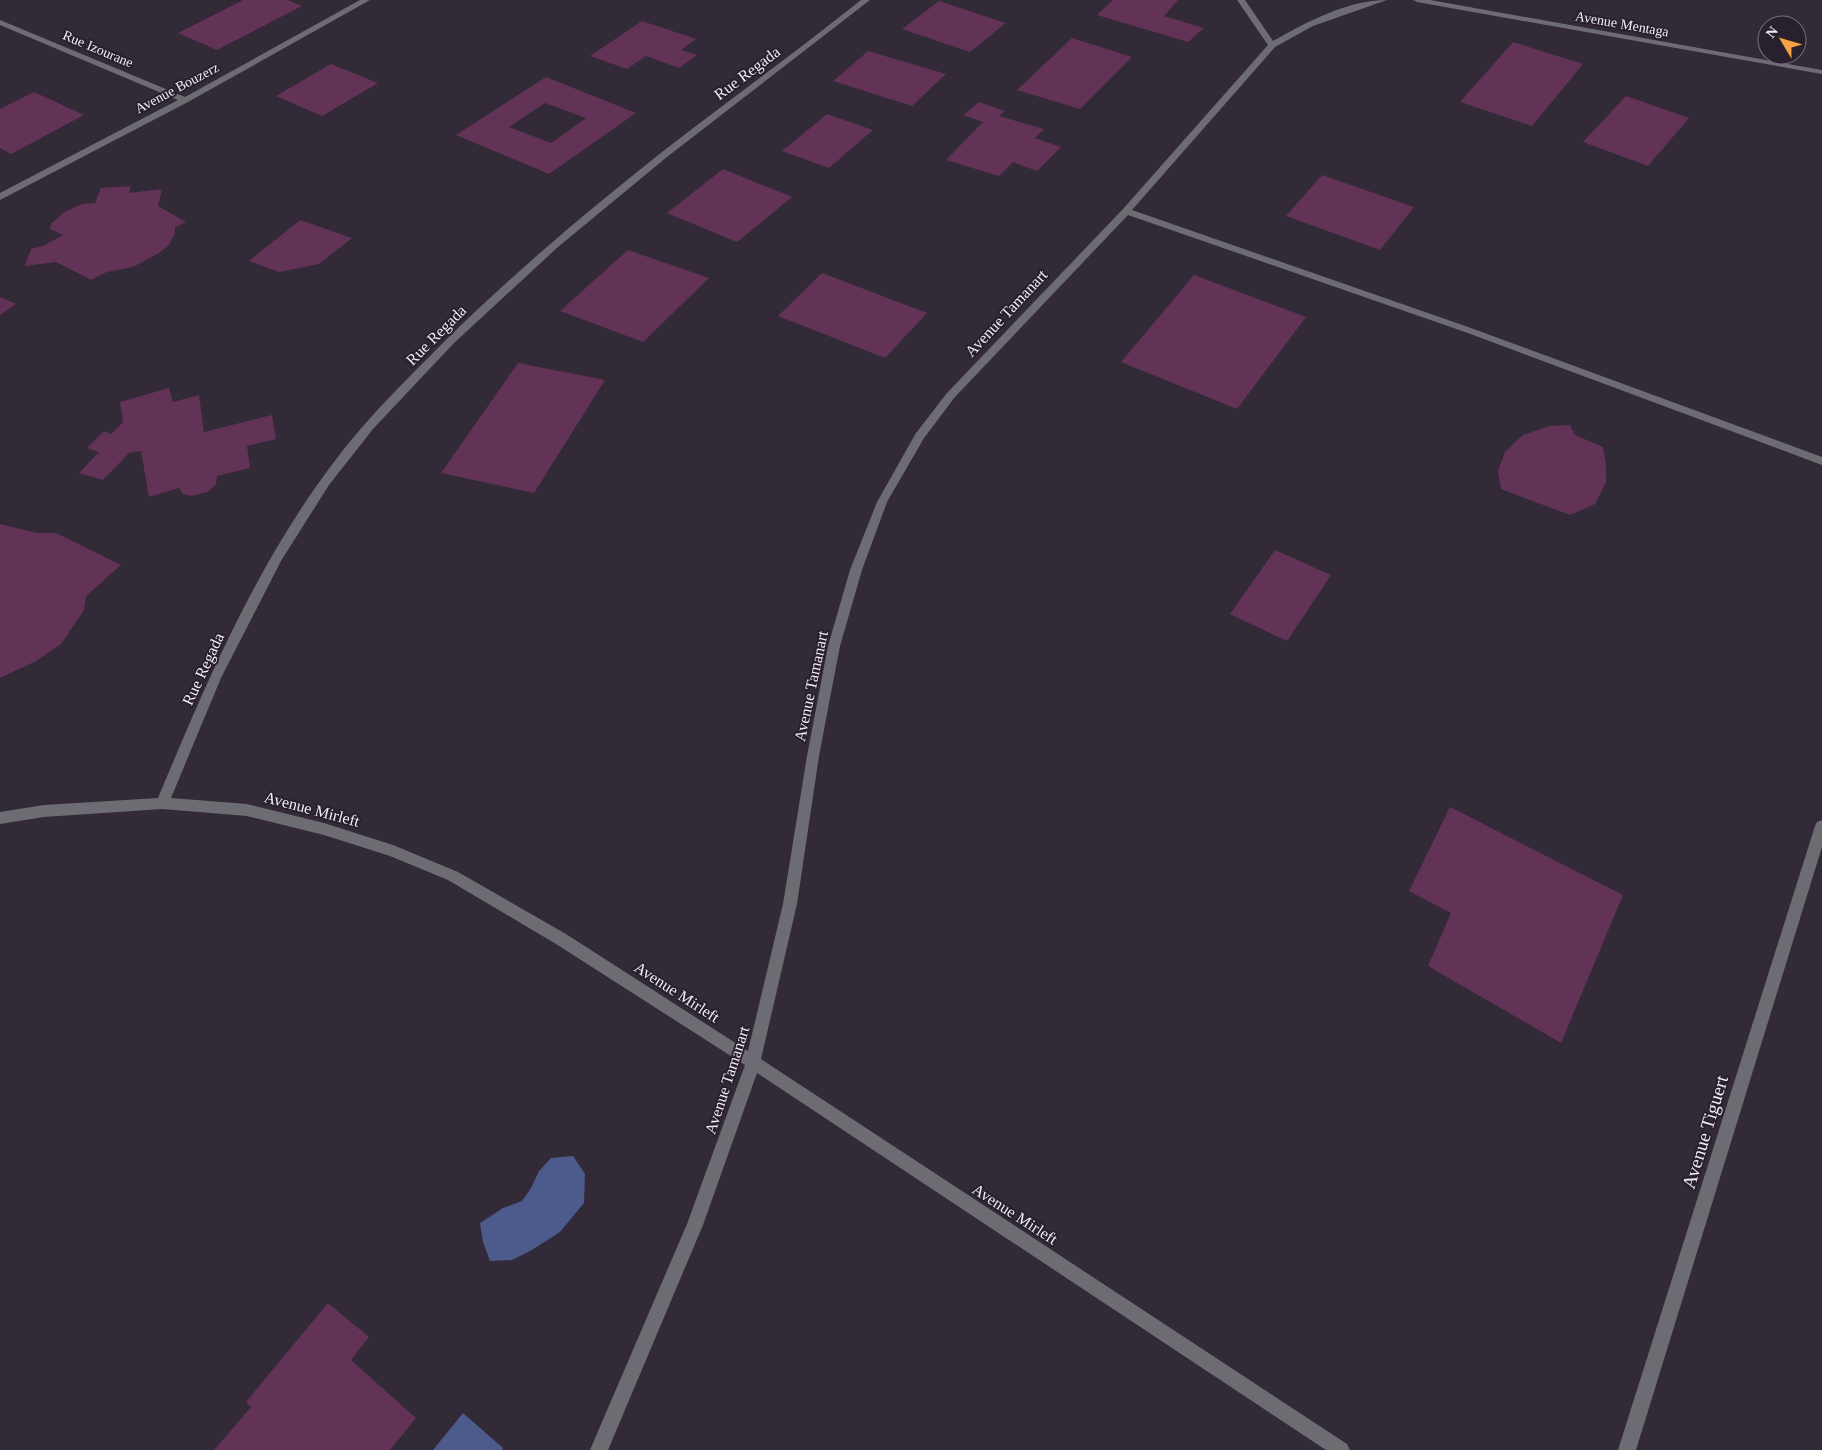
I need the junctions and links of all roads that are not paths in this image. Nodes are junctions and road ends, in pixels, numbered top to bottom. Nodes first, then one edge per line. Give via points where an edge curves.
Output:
1 (366, 0) edge
2 (866, 0) edge
3 (1241, 0) edge
4 (1383, 0) edge
5 (1417, 0) edge
6 (0, 22) edge
7 (1272, 45) junction
8 (1822, 72) edge
9 (185, 100) junction
10 (0, 197) edge
11 (1126, 211) junction
12 (1822, 461) edge
13 (162, 803) junction
14 (0, 818) edge
15 (1822, 826) edge
16 (753, 1062) junction
17 (599, 1450) edge
18 (1341, 1450) edge
19 (1627, 1450) edge

1 - 9 street, Avenue Bouzerz
2 - 13 street, Rue Regada via 699,128 510,284 442,348 380,414 326,481 269,568 211,685
3 - 7 street
4 - 7 street, Avenue Tamanart via 1318,21
5 - 8 street, Avenue Mentaga
6 - 9 street, Rue Izourane
7 - 11 street, Avenue Tamanart
9 - 10 street, Avenue Bouzerz
11 - 12 street via 1468,330
11 - 16 street, Avenue Tamanart via 951,395 920,436 882,502 856,570 834,646 790,904
13 - 14 street, Avenue Mirleft via 44,811
13 - 16 street, Avenue Mirleft via 247,810 324,829 393,851 454,876 561,939
15 - 19 street, Avenue Tiguert
16 - 17 street, Avenue Tamanart via 695,1225
16 - 18 street, Avenue Mirleft

